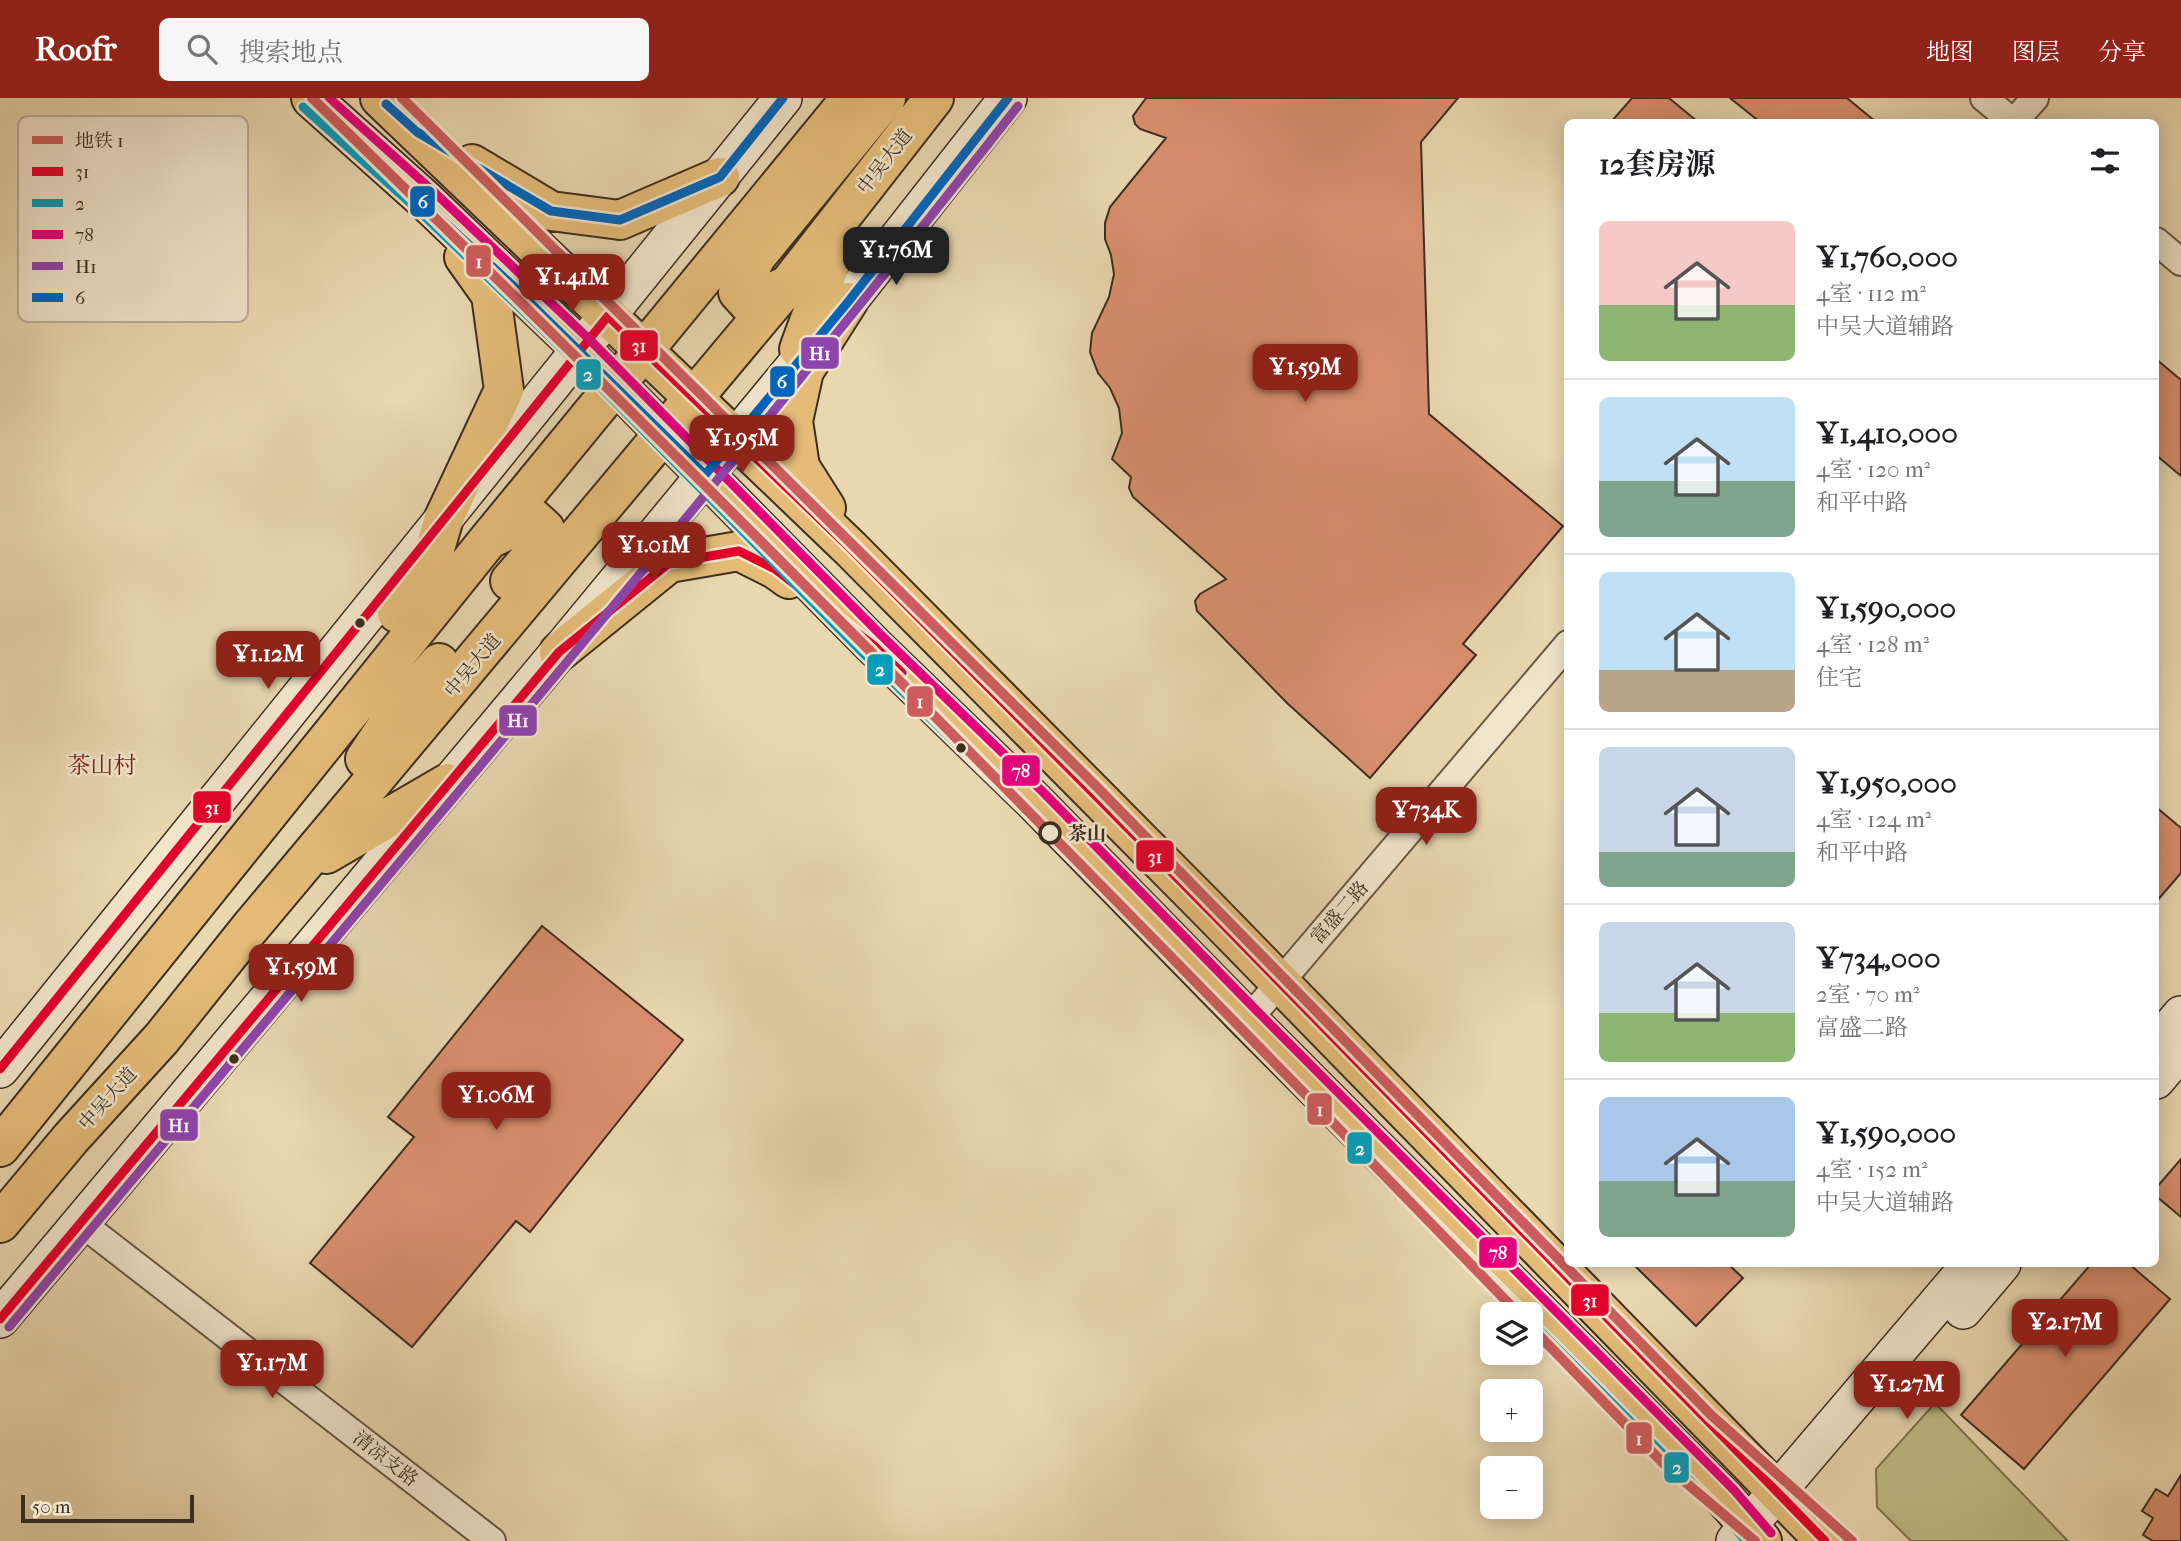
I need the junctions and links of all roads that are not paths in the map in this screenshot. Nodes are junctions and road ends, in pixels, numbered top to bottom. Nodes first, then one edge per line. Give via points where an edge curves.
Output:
1 (311, 98) edge
2 (380, 98) edge
3 (783, 98) edge
4 (851, 98) edge
5 (886, 98) edge
6 (934, 98) edge
7 (1008, 98) edge
8 (1984, 98) edge
9 (2035, 98) edge
10 (2010, 119) edge
11 (2017, 119) edge
12 (416, 132) junction
13 (720, 177) junction
14 (425, 200) junction
15 (853, 201) junction
16 (2159, 244) edge
17 (2181, 262) edge
18 (788, 285) junction
19 (848, 302) junction
20 (608, 316) junction
21 (581, 349) junction
22 (644, 351) junction
23 (791, 371) junction
24 (616, 385) junction
25 (694, 398) junction
26 (664, 434) junction
27 (735, 438) junction
28 (705, 475) junction
29 (444, 518) junction
30 (489, 539) junction
31 (851, 549) junction
32 (873, 645) junction
33 (1564, 649) edge
34 (559, 652) junction
35 (357, 703) junction
36 (448, 783) junction
37 (280, 799) junction
38 (303, 867) junction
39 (250, 929) junction
40 (1279, 982) junction
41 (2181, 1015) edge
42 (1248, 1020) junction
43 (162, 1038) junction
44 (2159, 1041) edge
45 (2181, 1050) edge
46 (0, 1069) edge
47 (2159, 1076) edge
48 (2, 1145) edge
49 (0, 1197) edge
50 (80, 1222) junction
51 (0, 1223) edge
52 (1969, 1267) edge
53 (1999, 1267) edge
54 (0, 1319) edge
55 (1786, 1501) junction
56 (1753, 1537) edge
57 (492, 1541) edge
58 (1825, 1541) edge

1 - 14 main road
2 - 12 main road
3 - 13 main road
4 - 22 main road
5 - 18 main road via 756,257 738,292 748,303
6 - 15 main road, 中吴大道
7 - 19 main road
8 - 10 street
9 - 11 street
12 - 13 main road via 551,211 620,220
12 - 20 main road
13 - 20 main road
14 - 21 main road
14 - 29 main road via 491,295 503,390
15 - 18 main road, 中吴大道
15 - 23 main road
16 - 17 street
18 - 25 main road, 中吴大道
19 - 23 main road
19 - 31 main road via 804,371 793,421 800,467
20 - 21 main road
20 - 22 main road
21 - 24 main road
21 - 29 main road
22 - 24 main road
22 - 25 main road
23 - 27 main road
24 - 26 main road
24 - 30 main road
25 - 26 main road, 中吴大道
25 - 27 main road
26 - 28 main road
26 - 38 main road, 中吴大道
27 - 28 main road
27 - 31 main road
28 - 32 main road
28 - 34 main road
29 - 37 main road via 427,576 343,680
29 - 46 main road
30 - 35 main road
30 - 39 main road via 533,518 545,529 537,550 396,714
31 - 40 main road
32 - 34 main road via 775,569 739,551 668,563
32 - 42 main road via 1034,801
33 - 40 street, 富盛二路
34 - 36 main road
35 - 37 main road
35 - 43 main road via 261,851 127,1019 120,1048 130,1057
36 - 38 main road
36 - 50 main road
37 - 48 main road
38 - 39 main road, 中吴大道
39 - 43 main road, 中吴大道
40 - 42 street, 富盛二路
40 - 55 main road
41 - 44 main road
42 - 56 main road via 1725,1499
43 - 51 main road, 中吴大道
45 - 47 main road
48 - 49 main road via 29,1131 38,1139 27,1166
50 - 54 main road
50 - 57 street, 清凉支路
52 - 55 main road
53 - 55 main road
55 - 56 main road
55 - 58 main road

